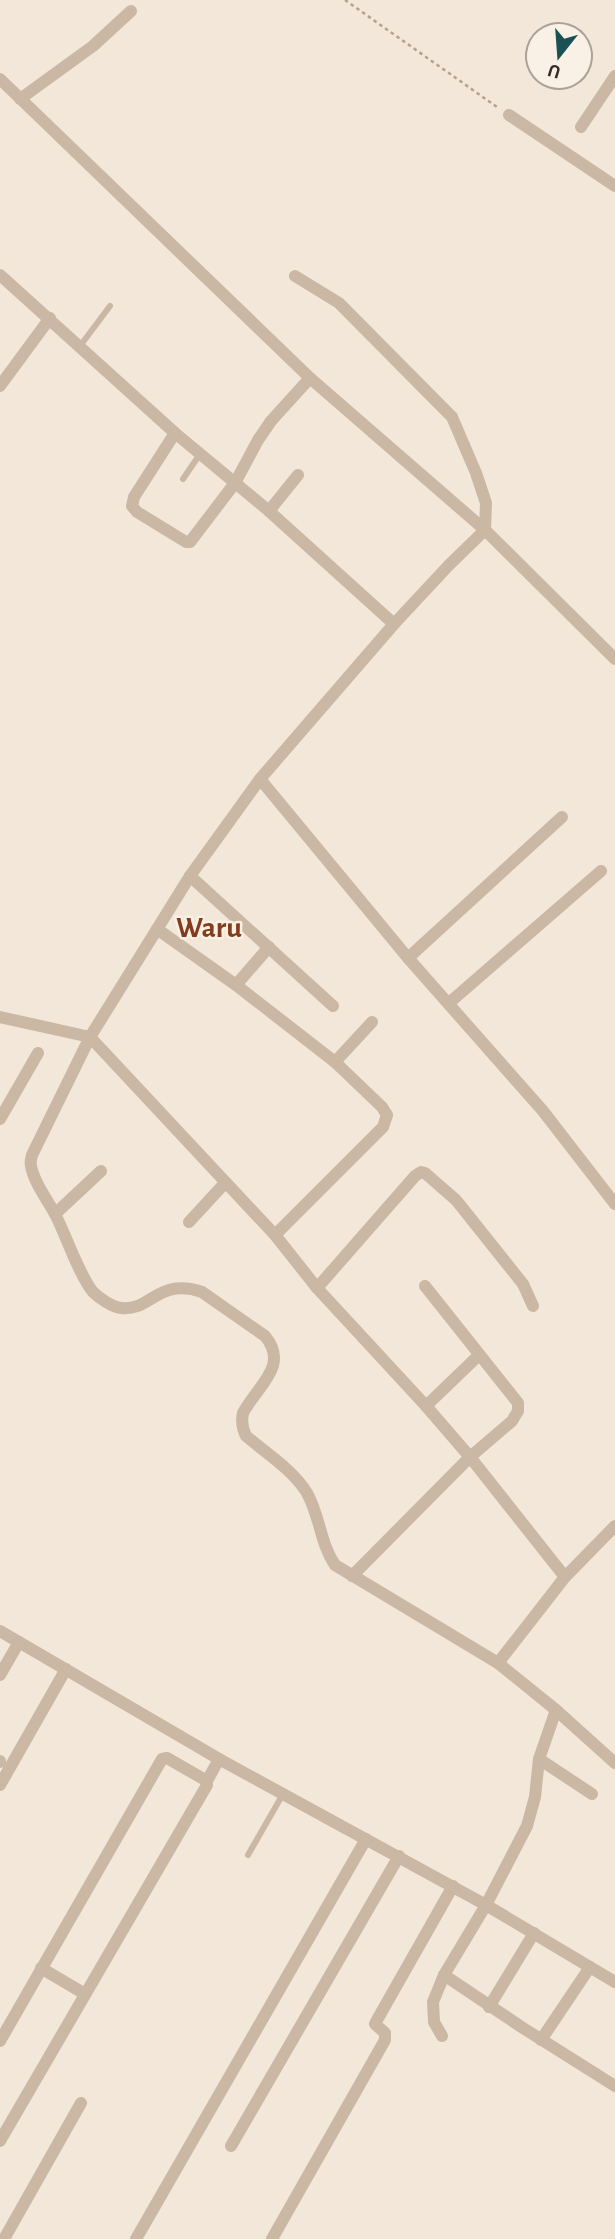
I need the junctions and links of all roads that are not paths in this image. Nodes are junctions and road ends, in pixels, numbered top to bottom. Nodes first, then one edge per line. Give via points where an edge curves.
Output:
1 (131, 11) dead end
2 (615, 76) edge
3 (0, 79) edge
4 (20, 100) junction
5 (509, 115) road end
6 (581, 127) dead end
7 (615, 186) edge
8 (0, 275) edge
9 (295, 276) dead end
10 (110, 306) dead end
11 (50, 318) junction
12 (79, 347) junction
13 (310, 377) junction
14 (0, 386) edge
15 (175, 433) junction
16 (201, 453) junction
17 (298, 475) dead end
18 (183, 479) dead end
19 (235, 483) junction
20 (269, 512) junction
21 (485, 530) junction
22 (394, 624) junction
23 (615, 659) edge
24 (257, 783) junction
25 (562, 817) dead end
26 (601, 871) dead end
27 (190, 876) junction
28 (157, 929) junction
29 (269, 947) junction
30 (408, 958) junction
31 (236, 985) junction
32 (449, 1003) junction
33 (333, 1006) dead end
34 (0, 1017) edge
35 (372, 1022) dead end
36 (90, 1037) junction
37 (38, 1053) dead end
38 (335, 1062) junction
39 (0, 1119) edge
40 (101, 1171) dead end
41 (225, 1183) junction
42 (615, 1204) edge
43 (55, 1214) junction
44 (189, 1222) dead end
45 (275, 1235) junction
46 (425, 1286) dead end
47 (317, 1288) junction
48 (533, 1306) dead end
49 (479, 1355) junction
50 (426, 1406) junction
51 (470, 1457) junction
52 (615, 1526) edge
53 (352, 1576) junction
54 (565, 1577) junction
55 (0, 1631) edge
56 (19, 1642) junction
57 (498, 1662) junction
58 (66, 1669) junction
59 (0, 1675) edge
60 (556, 1710) junction
61 (219, 1759) junction
62 (539, 1759) junction
63 (615, 1763) edge
64 (207, 1781) junction
65 (0, 1786) edge
66 (284, 1794) junction
67 (593, 1794) dead end
68 (366, 1839) junction
69 (248, 1854) dead end
70 (398, 1856) junction
71 (453, 1886) junction
72 (486, 1905) junction
73 (534, 1933) junction
74 (590, 1967) junction
75 (41, 1968) junction
76 (444, 1975) junction
77 (615, 1982) edge
78 (85, 1994) junction
79 (489, 2007) junction
80 (442, 2036) dead end
81 (541, 2040) junction
82 (0, 2041) edge
83 (615, 2086) edge
84 (80, 2102) dead end
85 (0, 2141) edge
86 (231, 2146) dead end
87 (4, 2239) edge
88 (136, 2239) edge
89 (272, 2239) edge

1 - 4 street via 93,46
2 - 6 street
3 - 4 street
4 - 13 street
5 - 7 street
8 - 11 street
9 - 21 street via 339,303 452,416 486,503
10 - 12 lane
11 - 12 street
11 - 14 street
12 - 15 street
13 - 19 street via 271,421
13 - 21 street
15 - 16 street
15 - 19 street via 134,496 132,506 137,512 191,542
16 - 18 lane
16 - 19 street
17 - 20 street
19 - 20 street
20 - 22 street
21 - 22 street
21 - 23 street
22 - 24 street
24 - 27 street
24 - 30 street
25 - 30 street
26 - 32 street
27 - 28 street
27 - 29 street
28 - 31 street
28 - 36 street
29 - 31 street
29 - 33 street
30 - 32 street
31 - 38 street
32 - 42 street
34 - 36 street
35 - 38 street
36 - 41 street
36 - 43 street via 31,1159
37 - 39 street
38 - 45 street via 382,1107 386,1124
40 - 43 street
41 - 44 street
41 - 45 street
43 - 53 street via 94,1293 115,1307 132,1308 167,1290 190,1288 265,1336 275,1354 274,1367 243,1413 243,1430 301,1484 329,1556
45 - 47 street
46 - 49 street
47 - 48 street via 421,1172 456,1200 523,1284
47 - 50 street
49 - 50 street
49 - 51 street via 520,1406 512,1421
50 - 51 street
51 - 53 street
51 - 54 street
52 - 54 street
53 - 57 street
54 - 57 street
55 - 56 street
56 - 58 street
56 - 59 street
57 - 60 street
58 - 61 street
58 - 65 street
60 - 62 street
60 - 63 street
61 - 64 street
61 - 66 street
62 - 67 street
62 - 72 street via 527,1826
64 - 75 street via 162,1759
64 - 78 street
66 - 68 street
66 - 69 lane
68 - 70 street
68 - 88 street
70 - 71 street
70 - 86 street
71 - 72 street
71 - 89 street via 375,2024 385,2033 385,2040
72 - 73 street
72 - 76 street
73 - 74 street
73 - 79 street
74 - 77 street
74 - 81 street
75 - 78 street
75 - 82 street
76 - 79 street
76 - 80 street via 432,2008 435,2028
78 - 85 street
79 - 81 street
81 - 83 street
84 - 87 street

